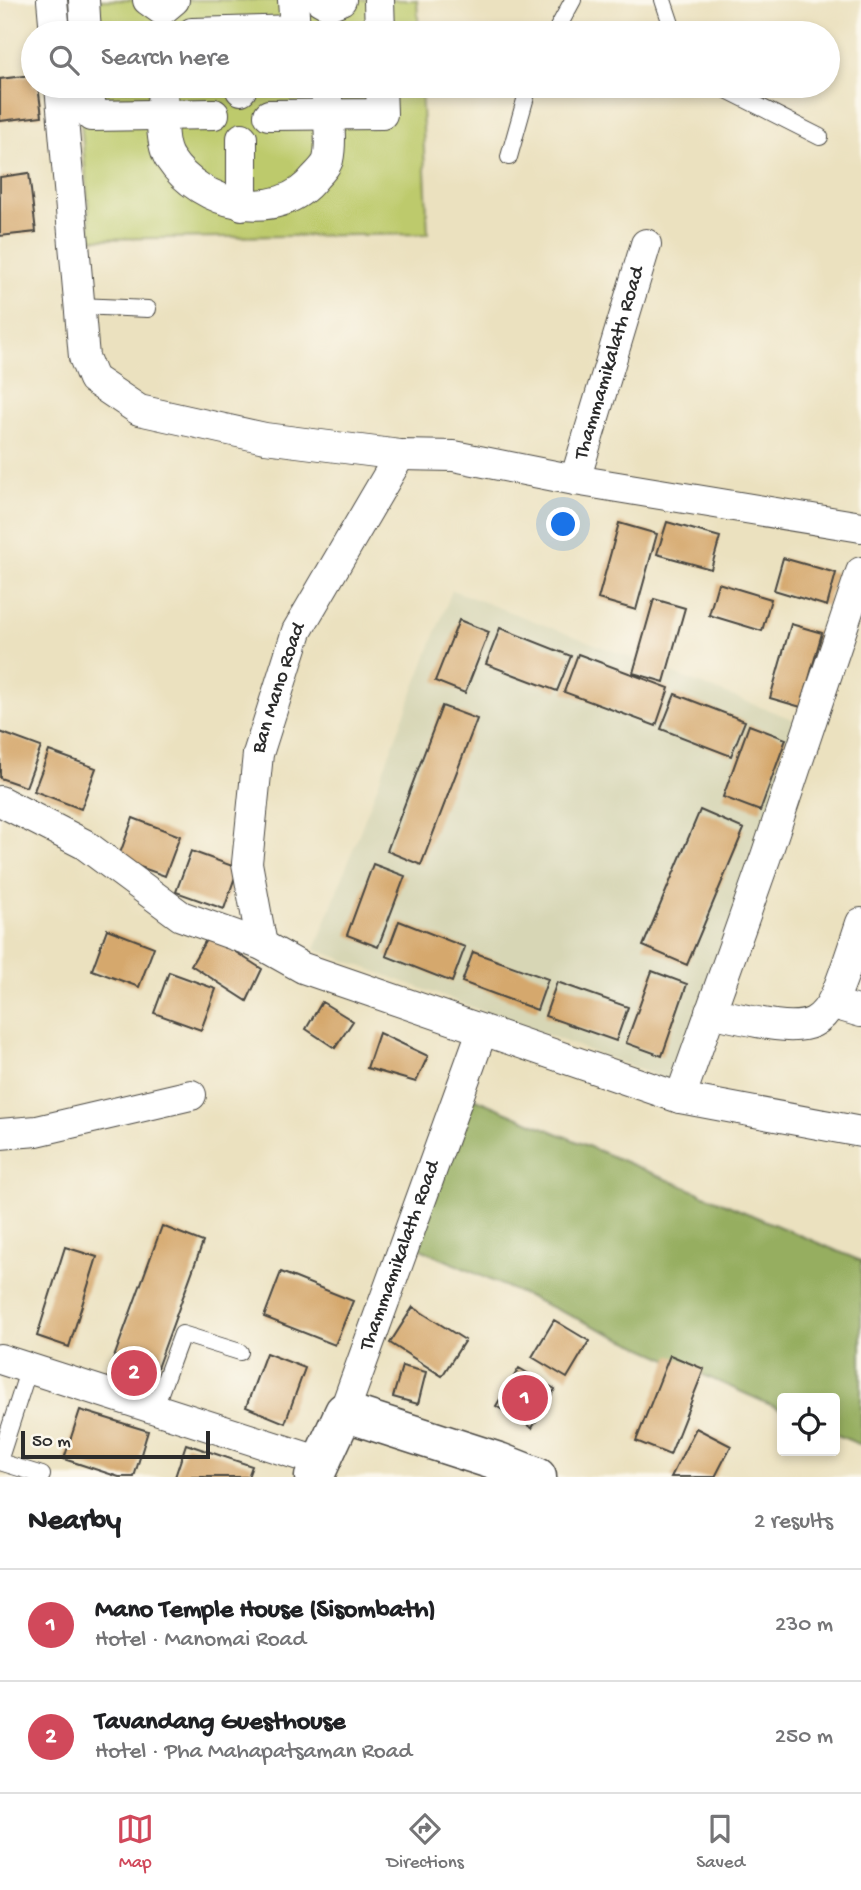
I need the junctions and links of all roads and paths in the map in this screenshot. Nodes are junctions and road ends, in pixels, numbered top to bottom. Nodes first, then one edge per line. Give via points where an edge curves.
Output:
1 (52, 0) edge
2 (84, 0) edge
3 (148, 0) edge
4 (174, 0) edge
5 (191, 0) edge
6 (293, 0) edge
7 (320, 0) edge
8 (341, 0) edge
9 (379, 0) edge
10 (573, 0) edge
11 (663, 0) edge
12 (54, 21) edge
13 (85, 21) edge
14 (192, 21) edge
15 (295, 21) edge
16 (380, 21) edge
17 (562, 21) edge
18 (670, 21) edge
19 (61, 98) edge
20 (90, 98) edge
21 (381, 98) edge
22 (526, 98) edge
23 (743, 98) edge
24 (162, 100) edge
25 (327, 100) edge
26 (214, 114) dead end
27 (269, 115) dead end
28 (820, 137) dead end
29 (242, 138) dead end
30 (509, 157) dead end
31 (242, 205) junction
32 (646, 244) dead end
33 (79, 306) junction
34 (148, 309) dead end
35 (400, 455) junction
36 (575, 480) junction
37 (861, 527) edge
38 (861, 572) edge
39 (0, 801) edge
40 (861, 923) edge
41 (262, 945) junction
42 (847, 1008) edge
43 (710, 1012) junction
44 (482, 1031) junction
45 (191, 1095) dead end
46 (680, 1098) junction
47 (861, 1132) edge
48 (0, 1134) edge
49 (240, 1352) dead end
50 (0, 1359) edge
51 (29, 1368) junction
52 (154, 1409) junction
53 (344, 1412) junction
54 (0, 1460) edge
55 (318, 1470) edge
56 (41, 1477) edge
57 (537, 1477) edge

1 - 12 street
2 - 13 street
3 - 4 street via 162,10
5 - 14 street
6 - 15 street
7 - 8 street via 329,5
9 - 16 street
10 - 17 lane
11 - 18 lane
19 - 33 street
20 - 24 street via 91,116
21 - 25 street via 382,114
22 - 30 lane
23 - 28 lane
24 - 26 street
24 - 31 street via 168,158 201,192
25 - 27 street
25 - 31 street via 328,162 305,191 274,203
29 - 31 street
32 - 36 street, Thammamikalath Road
33 - 34 lane
33 - 35 street via 84,357 93,379 139,410 265,438
35 - 36 street via 454,456
35 - 41 street, Ban Mano Road via 298,631 258,754 247,863
36 - 37 street
38 - 43 street
39 - 41 street via 84,844 181,916
40 - 42 street
41 - 44 street via 303,968
42 - 43 street via 800,1027 776,1027
43 - 46 street
44 - 46 street
44 - 53 street, Thammamikalath Road
45 - 48 street
46 - 47 street
49 - 52 lane via 182,1334
50 - 51 street
51 - 52 street
51 - 54 lane
52 - 55 street
53 - 55 street, Thammamikalath Road
53 - 57 street
54 - 56 lane

